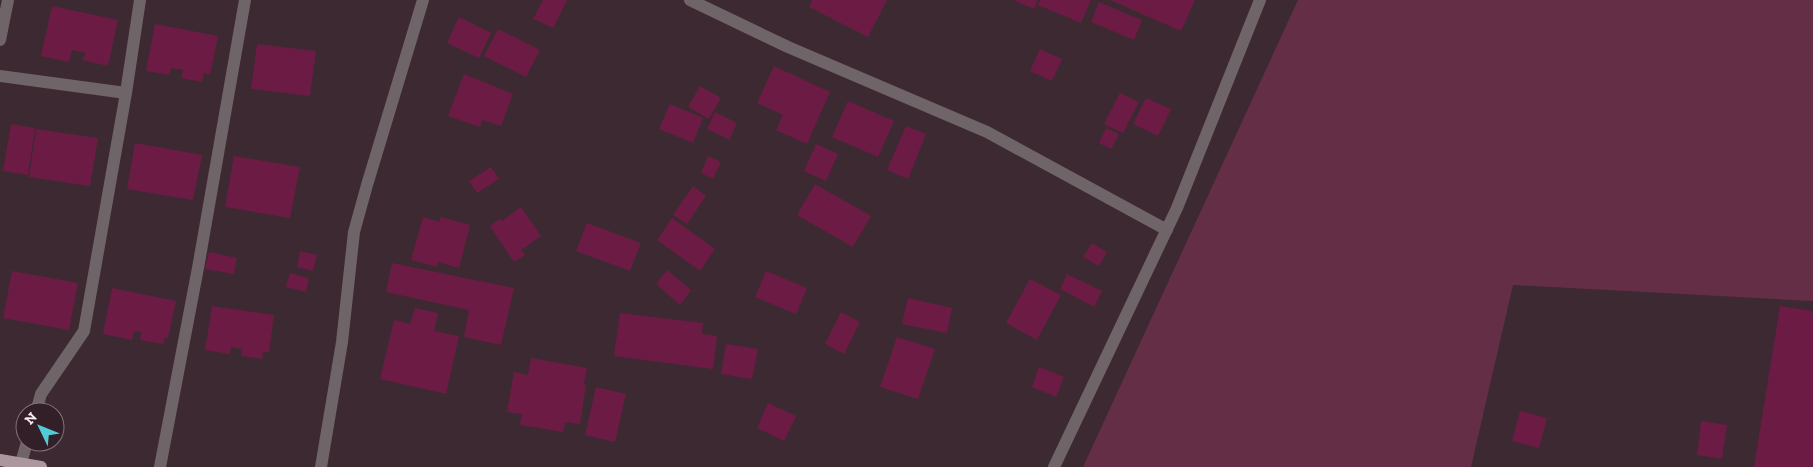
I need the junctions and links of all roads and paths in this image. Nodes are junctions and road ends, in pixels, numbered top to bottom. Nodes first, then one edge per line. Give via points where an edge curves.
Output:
1 (8, 0) edge
2 (140, 0) edge
3 (245, 0) edge
4 (423, 0) edge
5 (690, 0) edge
6 (1260, 0) edge
7 (0, 40) edge
8 (0, 76) edge
9 (126, 93) junction
10 (1167, 230) junction
11 (38, 402) edge
12 (24, 452) edge
13 (0, 460) edge
14 (21, 463) junction
15 (42, 467) edge
16 (160, 467) edge
17 (321, 467) edge
18 (1054, 467) edge

1 - 7 street
2 - 9 street
3 - 16 street
4 - 17 street via 354,232 342,342
5 - 10 street via 788,47 987,132
6 - 10 street
8 - 9 street
9 - 11 street via 84,331 40,394
10 - 18 street
12 - 14 street
13 - 14 main road
14 - 15 main road

